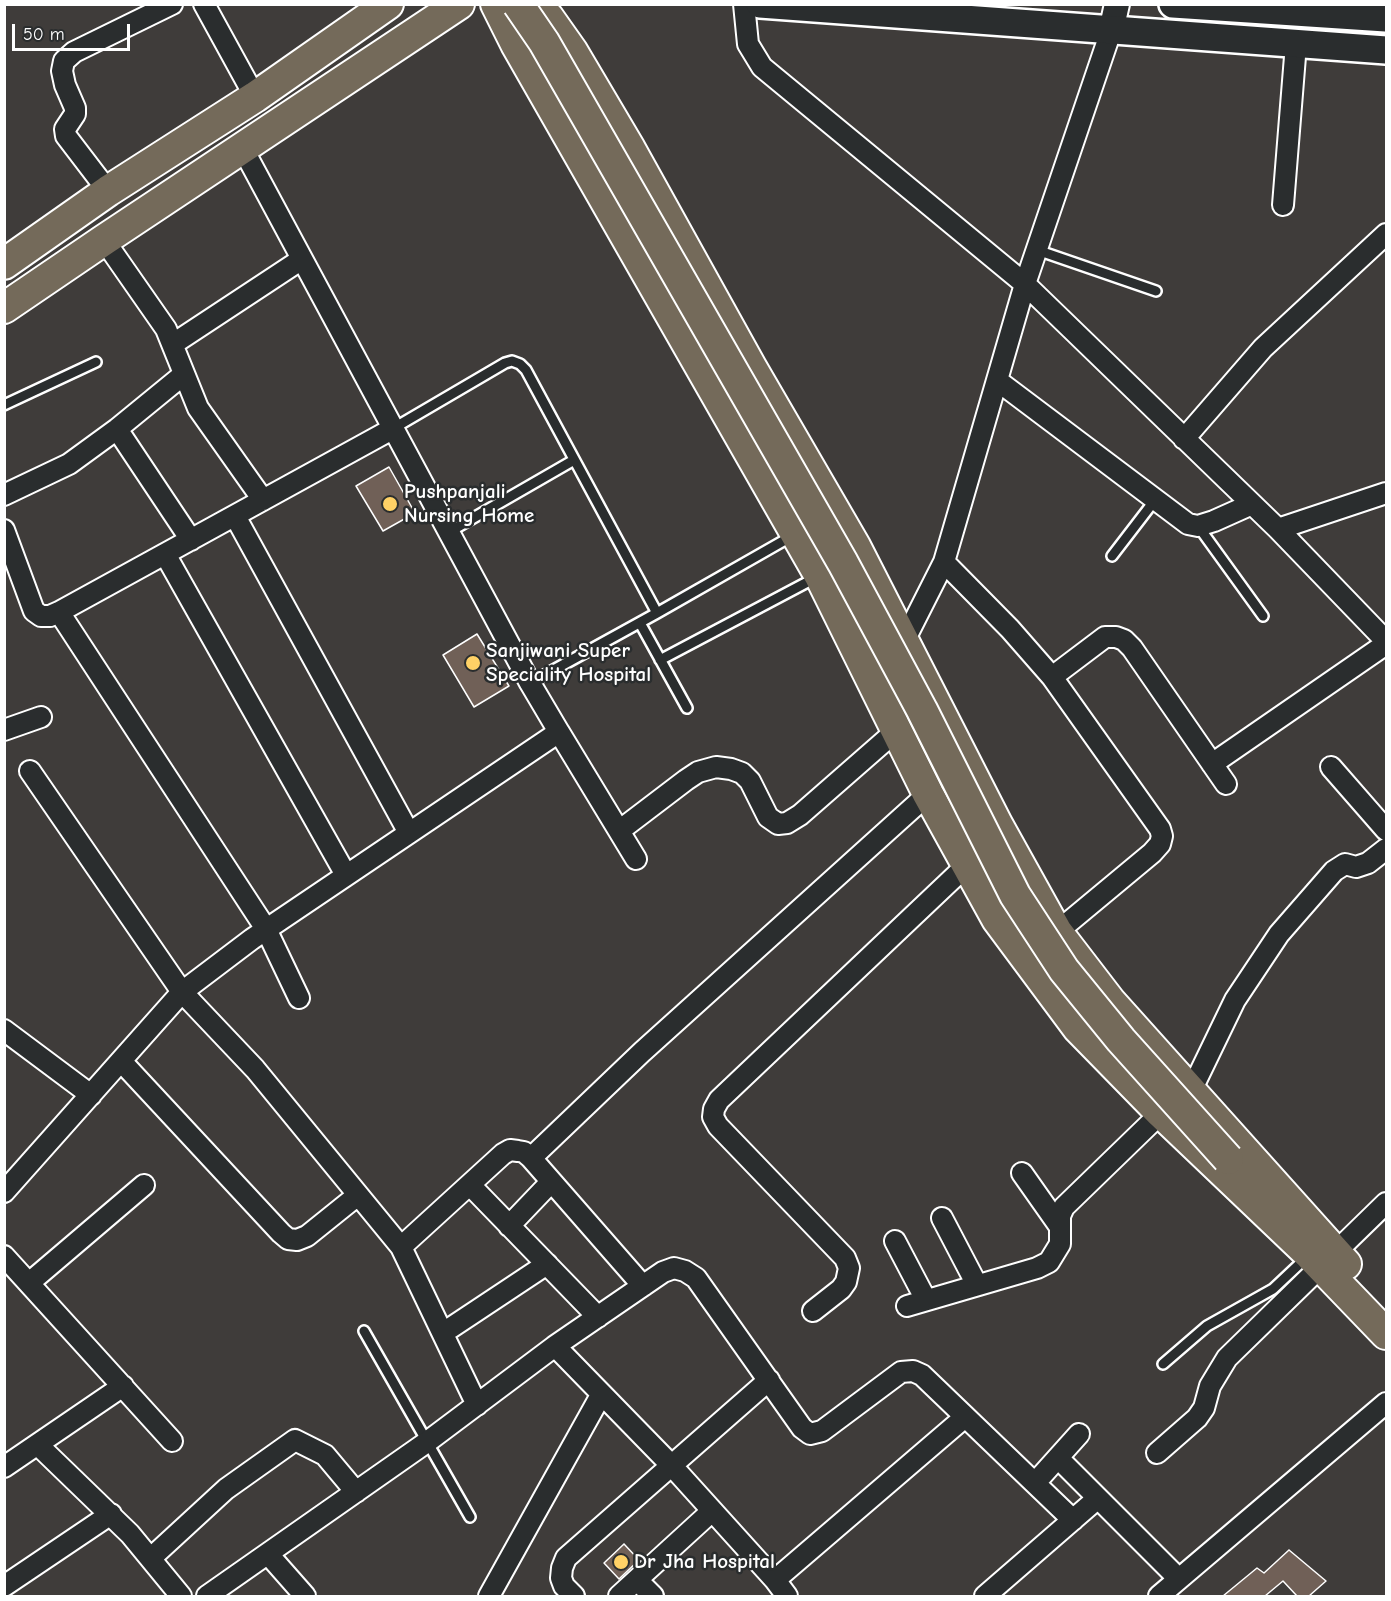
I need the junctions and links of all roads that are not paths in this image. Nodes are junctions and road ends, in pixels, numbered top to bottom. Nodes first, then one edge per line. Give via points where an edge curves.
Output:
1 (172, 4) edge
2 (204, 4) edge
3 (388, 4) edge
4 (459, 4) edge
5 (496, 4) edge
6 (518, 4) edge
7 (535, 4) edge
8 (744, 4) edge
9 (760, 4) edge
10 (1117, 4) edge
11 (1173, 4) edge
12 (1284, 8) edge
13 (1386, 18) edge
14 (1111, 32) junction
15 (1288, 44) junction
16 (1386, 51) edge
17 (255, 97) junction
18 (243, 149) junction
19 (108, 191) junction
20 (1283, 205) dead end
21 (1386, 234) edge
22 (104, 240) junction
23 (1037, 250) junction
24 (302, 259) junction
25 (4, 264) edge
26 (1025, 285) junction
27 (1156, 291) dead end
28 (4, 308) edge
29 (173, 345) junction
30 (96, 362) dead end
31 (183, 375) junction
32 (998, 381) junction
33 (4, 405) edge
34 (778, 414) junction
35 (394, 428) junction
36 (117, 429) junction
37 (1184, 439) junction
38 (741, 440) junction
39 (574, 460) junction
40 (1386, 493) edge
41 (4, 495) edge
42 (263, 500) junction
43 (1155, 500) junction
44 (1252, 504) junction
45 (234, 516) junction
46 (1198, 526) junction
47 (1278, 528) junction
48 (4, 530) edge
49 (449, 532) junction
50 (795, 534) junction
51 (191, 540) junction
52 (165, 554) junction
53 (1112, 556) dead end
54 (944, 562) junction
55 (11, 572) edge
56 (820, 576) junction
57 (59, 612) junction
58 (657, 613) junction
59 (1263, 616) dead end
60 (640, 623) junction
61 (1386, 642) edge
62 (903, 643) junction
63 (660, 660) junction
64 (1052, 677) junction
65 (530, 683) junction
66 (878, 693) junction
67 (687, 708) dead end
68 (40, 717) dead end
69 (4, 730) edge
70 (896, 731) junction
71 (559, 732) junction
72 (1212, 764) junction
73 (1331, 767) dead end
74 (30, 771) dead end
75 (1226, 784) dead end
76 (928, 794) junction
77 (1386, 830) edge
78 (619, 831) junction
79 (409, 833) junction
80 (1386, 849) edge
81 (636, 859) dead end
82 (968, 864) junction
83 (346, 875) junction
84 (266, 929) junction
85 (1057, 932) junction
86 (182, 992) junction
87 (299, 998) dead end
88 (4, 1030) edge
89 (121, 1061) junction
90 (1191, 1091) junction
91 (91, 1095) junction
92 (1161, 1113) junction
93 (531, 1158) junction
94 (1022, 1173) dead end
95 (552, 1182) junction
96 (144, 1185) dead end
97 (470, 1185) junction
98 (4, 1192) edge
99 (358, 1195) junction
100 (1267, 1196) junction
101 (1386, 1203) edge
102 (942, 1218) dead end
103 (509, 1226) junction
104 (1060, 1227) junction
105 (895, 1241) dead end
106 (401, 1247) junction
107 (4, 1256) edge
108 (1322, 1258) junction
109 (547, 1264) junction
110 (29, 1283) junction
111 (643, 1286) junction
112 (977, 1286) junction
113 (926, 1300) junction
114 (907, 1306) dead end
115 (1386, 1307) edge
116 (813, 1311) dead end
117 (598, 1317) junction
118 (364, 1331) dead end
119 (443, 1333) junction
120 (1386, 1334) edge
121 (555, 1346) junction
122 (1163, 1364) dead end
123 (769, 1380) junction
124 (123, 1386) junction
125 (601, 1395) junction
126 (1386, 1403) edge
127 (477, 1405) junction
128 (965, 1417) junction
129 (1079, 1434) dead end
130 (172, 1441) dead end
131 (427, 1442) junction
132 (38, 1444) junction
133 (1156, 1453) dead end
134 (1058, 1458) junction
135 (672, 1466) junction
136 (4, 1467) edge
137 (1035, 1483) junction
138 (356, 1492) junction
139 (1098, 1498) junction
140 (712, 1511) junction
141 (111, 1514) junction
142 (470, 1517) dead end
143 (1073, 1520) junction
144 (268, 1554) junction
145 (151, 1558) junction
146 (1179, 1579) junction
147 (637, 1580) junction
148 (775, 1580) junction
149 (4, 1586) edge
150 (181, 1596) edge
151 (207, 1596) edge
152 (304, 1596) edge
153 (489, 1596) edge
154 (574, 1596) edge
155 (619, 1596) edge
156 (653, 1596) edge
157 (787, 1596) edge
158 (985, 1596) edge
159 (1159, 1596) edge

1 - 19 street via 74,52 64,62 65,85 75,108 65,129 66,136
2 - 17 street
3 - 17 main road
4 - 18 main road
5 - 38 main road
6 - 100 main road, bridge via 544,42 843,563 1015,896 1064,970 1121,1040 1229,1160
7 - 34 main road via 572,51
8 - 26 street via 748,44 762,67
9 - 14 main road
10 - 14 street
11 - 12 main road
12 - 13 main road
12 - 15 street
14 - 15 main road
14 - 23 street
15 - 16 main road
15 - 20 street
17 - 19 main road
18 - 22 main road
18 - 24 street
19 - 25 main road
21 - 37 street via 1263,348
22 - 28 main road
22 - 29 street via 156,312
23 - 26 street
23 - 27 lane
24 - 29 street
24 - 35 street
26 - 32 street
26 - 37 street
29 - 31 street
30 - 33 lane
31 - 36 street
31 - 42 street via 198,408
32 - 43 street
32 - 54 street
34 - 38 main road
34 - 62 main road via 855,546
35 - 39 lane via 512,361 526,370
35 - 42 street
35 - 49 street
36 - 41 street via 69,464
36 - 51 street
37 - 44 street
38 - 50 main road
39 - 49 lane
39 - 58 lane
40 - 47 street
42 - 45 street
43 - 46 street via 1188,524
43 - 53 lane
44 - 46 street
44 - 47 street
45 - 51 street
45 - 79 street
46 - 59 lane
47 - 61 street
48 - 55 street
49 - 65 street
50 - 56 main road
50 - 58 lane
51 - 52 street
52 - 57 street
52 - 83 street
54 - 62 street
54 - 64 street
55 - 57 street via 34,611 41,616
56 - 63 lane
56 - 66 main road
57 - 84 street
58 - 60 lane
60 - 63 lane
60 - 65 lane
61 - 72 street
62 - 66 street
62 - 85 main road
63 - 67 lane
64 - 72 street via 1105,637 1124,640
64 - 85 street via 1162,836 1152,853
65 - 71 street
66 - 70 main road
68 - 69 street
70 - 76 main road
70 - 78 street via 787,823 778,824 768,817 742,773 716,767 698,772
71 - 78 street
71 - 79 street
72 - 75 street
73 - 77 street
74 - 86 street
76 - 82 main road
76 - 93 street via 642,1052
78 - 81 street
79 - 83 street
80 - 90 street via 1368,863 1356,867 1345,864 1334,871 1279,934 1234,1000
82 - 92 main road via 997,919 1078,1028
82 - 116 street via 718,1100 714,1109 718,1126 845,1258 849,1268 846,1282
83 - 84 street
84 - 86 street
84 - 87 street
85 - 90 main road via 1110,1001
86 - 89 street
86 - 99 street via 255,1070
88 - 91 street
89 - 91 street
89 - 99 street via 288,1239 307,1236
90 - 100 main road
91 - 98 street
92 - 100 main road
92 - 104 street via 1073,1197 1060,1216
93 - 95 street
93 - 97 street via 524,1152 510,1150
94 - 104 street
95 - 103 street
95 - 111 street
96 - 110 street
97 - 103 street
97 - 106 street
99 - 106 street
100 - 108 main road
101 - 108 street
102 - 112 street
103 - 109 street
104 - 112 street via 1060,1244 1049,1262
105 - 113 street
106 - 119 street
107 - 110 street
108 - 115 main road
108 - 120 main road
108 - 122 lane via 1214,1321
108 - 133 street via 1227,1358 1197,1418
109 - 117 street
109 - 119 street
110 - 124 street
111 - 117 street
111 - 123 street via 674,1268 696,1278
112 - 113 street
113 - 114 street
117 - 121 street
118 - 131 lane
119 - 127 street
121 - 125 street
121 - 127 street
123 - 128 street via 810,1434 822,1431 901,1372 922,1375
123 - 135 street
124 - 130 street
124 - 132 street
125 - 135 street
125 - 153 street
126 - 146 street
127 - 131 street
128 - 137 street
128 - 148 street
129 - 134 street
131 - 138 street
131 - 142 lane
132 - 136 street
132 - 141 street
134 - 137 street
134 - 139 street
135 - 140 street
135 - 154 street via 566,1558 561,1578
137 - 143 street
138 - 144 street
138 - 145 street via 325,1455 295,1440 226,1490
139 - 143 street
139 - 146 street
140 - 147 street
140 - 148 street
141 - 145 street
141 - 149 street
143 - 158 street
144 - 151 street
144 - 152 street
145 - 150 street
146 - 159 street
147 - 155 street
147 - 156 street
148 - 157 street

